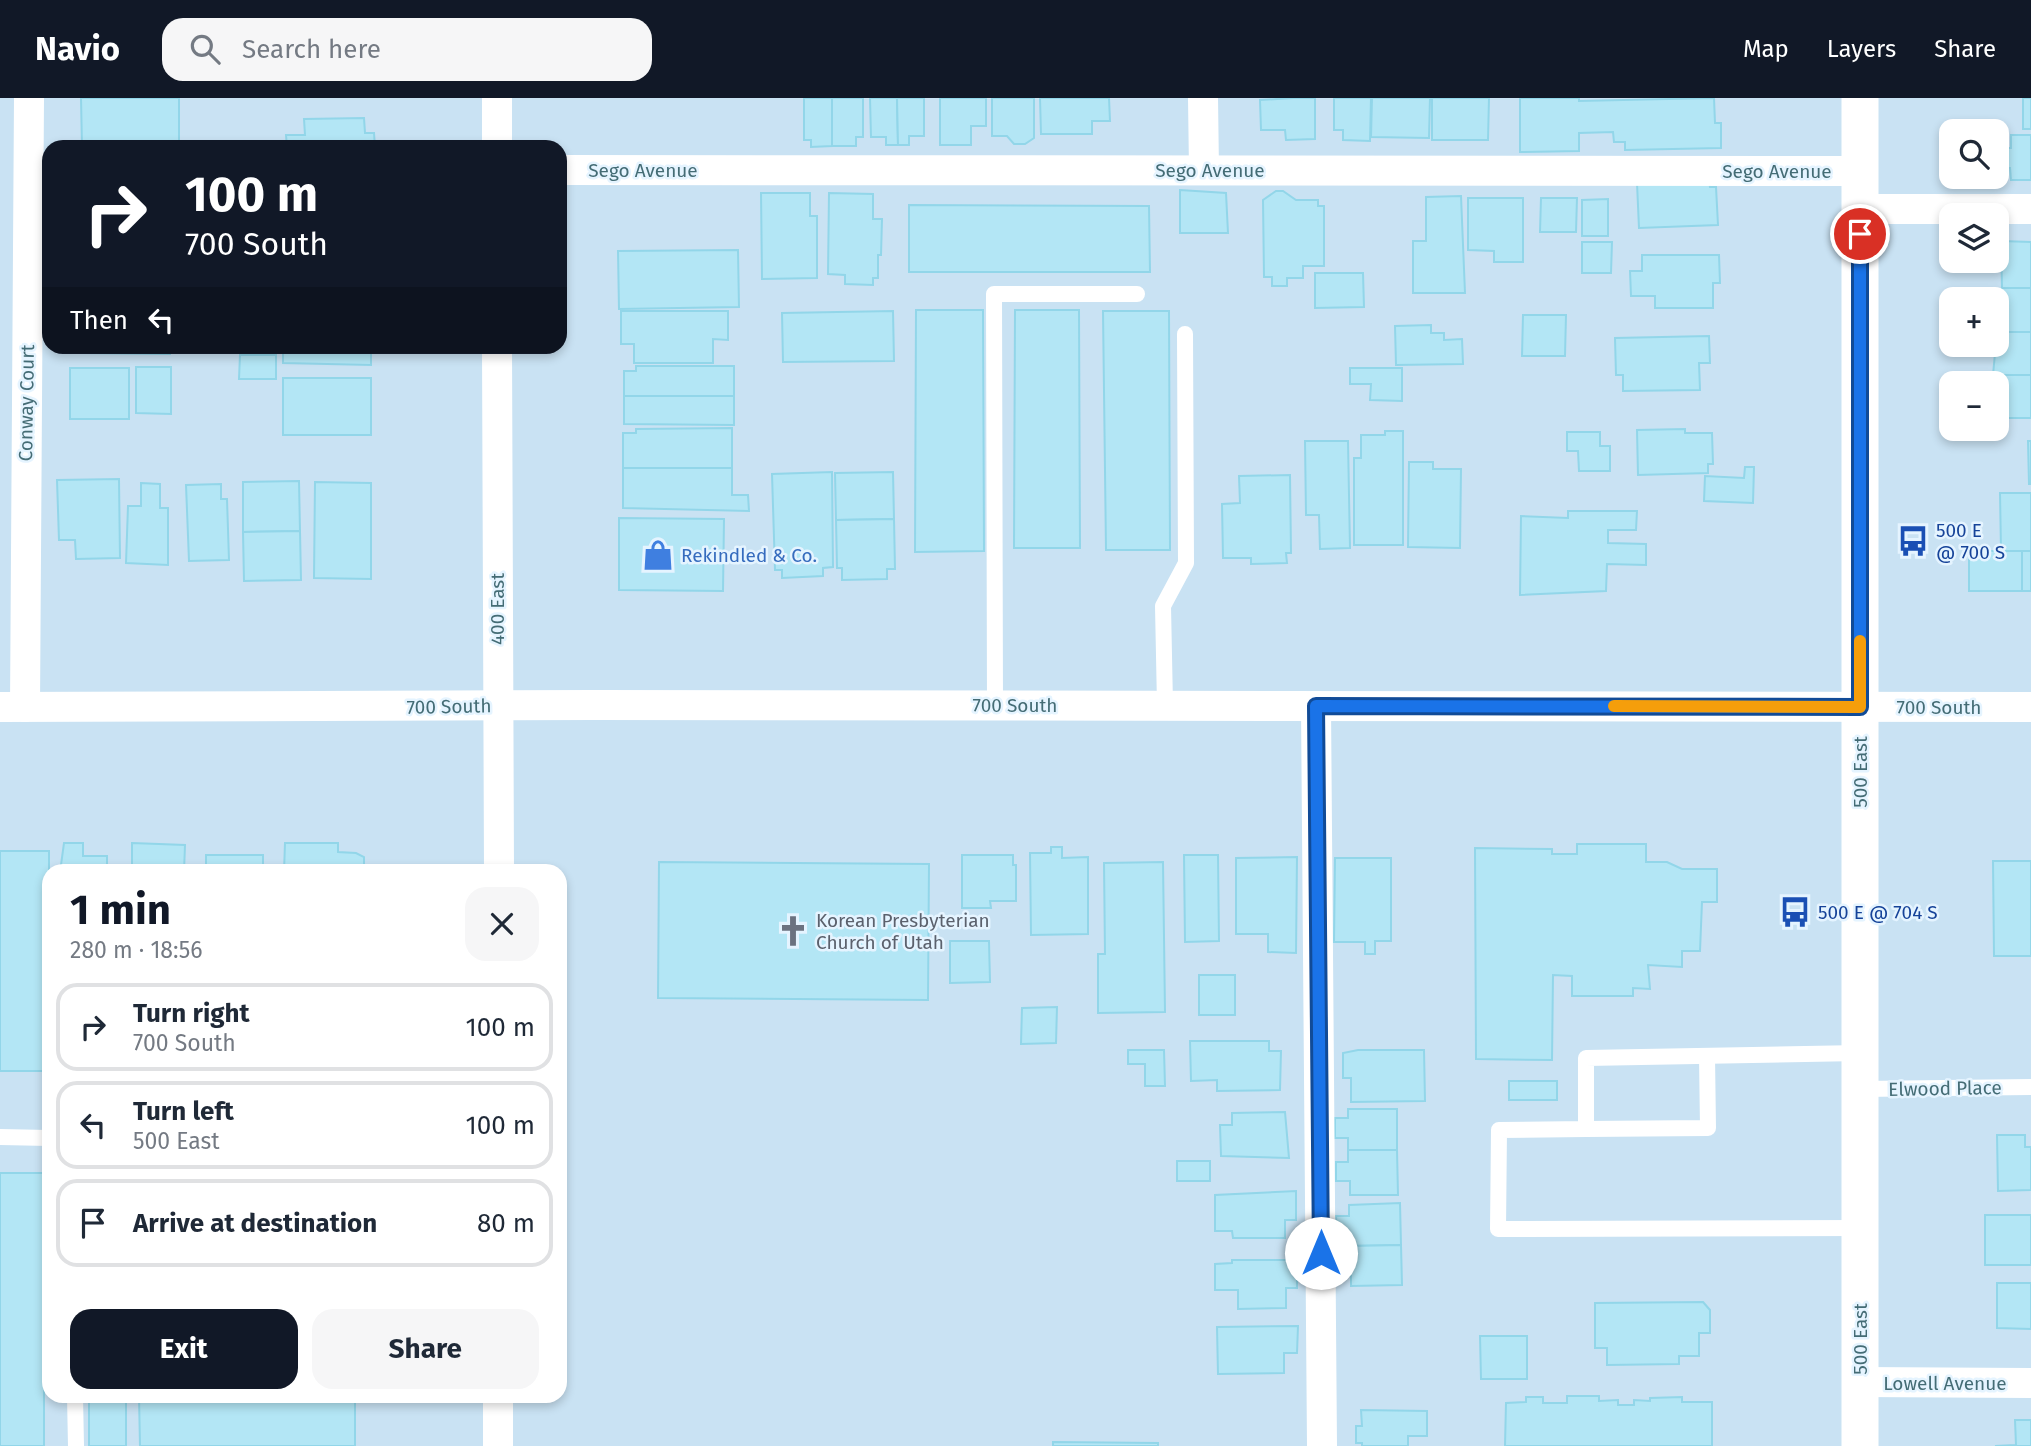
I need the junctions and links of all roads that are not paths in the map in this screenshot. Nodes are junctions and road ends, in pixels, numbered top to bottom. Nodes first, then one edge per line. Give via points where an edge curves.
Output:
1 (29, 98) edge
2 (497, 98) edge
3 (1203, 98) edge
4 (1860, 98) edge
5 (497, 140) edge
6 (567, 170) edge
7 (1204, 170) junction
8 (1860, 171) junction
9 (1860, 209) junction
10 (2031, 209) edge
11 (1137, 294) dead end
12 (1185, 334) dead end
13 (497, 354) edge
14 (498, 705) junction
15 (995, 705) junction
16 (1165, 705) junction
17 (1316, 706) junction
18 (12, 707) edge
19 (1860, 707) junction
20 (2031, 707) edge
21 (499, 864) edge
22 (1707, 1056) junction
23 (1860, 1071) junction
24 (2031, 1087) edge
25 (1586, 1129) junction
26 (0, 1137) edge
27 (42, 1138) edge
28 (1860, 1228) junction
29 (1860, 1382) junction
30 (2031, 1383) edge
31 (75, 1403) edge
32 (498, 1403) edge
33 (76, 1446) edge
34 (498, 1446) edge
35 (1322, 1446) edge
36 (1860, 1446) edge

1 - 18 street, Conway Court
2 - 5 street
3 - 7 street
4 - 8 street, 500 East
6 - 7 street, Sego Avenue
7 - 8 street, Sego Avenue
8 - 9 street, 500 East
9 - 10 street
9 - 19 street, 500 East
11 - 15 lane via 994,294
12 - 16 lane via 1186,563 1163,606
13 - 14 street, 400 East
14 - 15 street, 700 South
14 - 18 street, 700 South
14 - 21 street, 400 East
15 - 16 street, 700 South
16 - 17 street, 700 South
17 - 19 street, 700 South
17 - 35 street
19 - 20 street, 700 South
19 - 23 street, 500 East
22 - 23 lane, Elwood Place
22 - 25 lane, Elwood Place via 1586,1058
22 - 25 lane via 1708,1128
23 - 24 lane, Elwood Place
23 - 28 street, 500 East
25 - 28 lane via 1499,1130 1498,1229
26 - 27 lane
28 - 29 street, 500 East
29 - 30 street, Lowell Avenue
29 - 36 street, 500 East
31 - 33 lane
32 - 34 street

